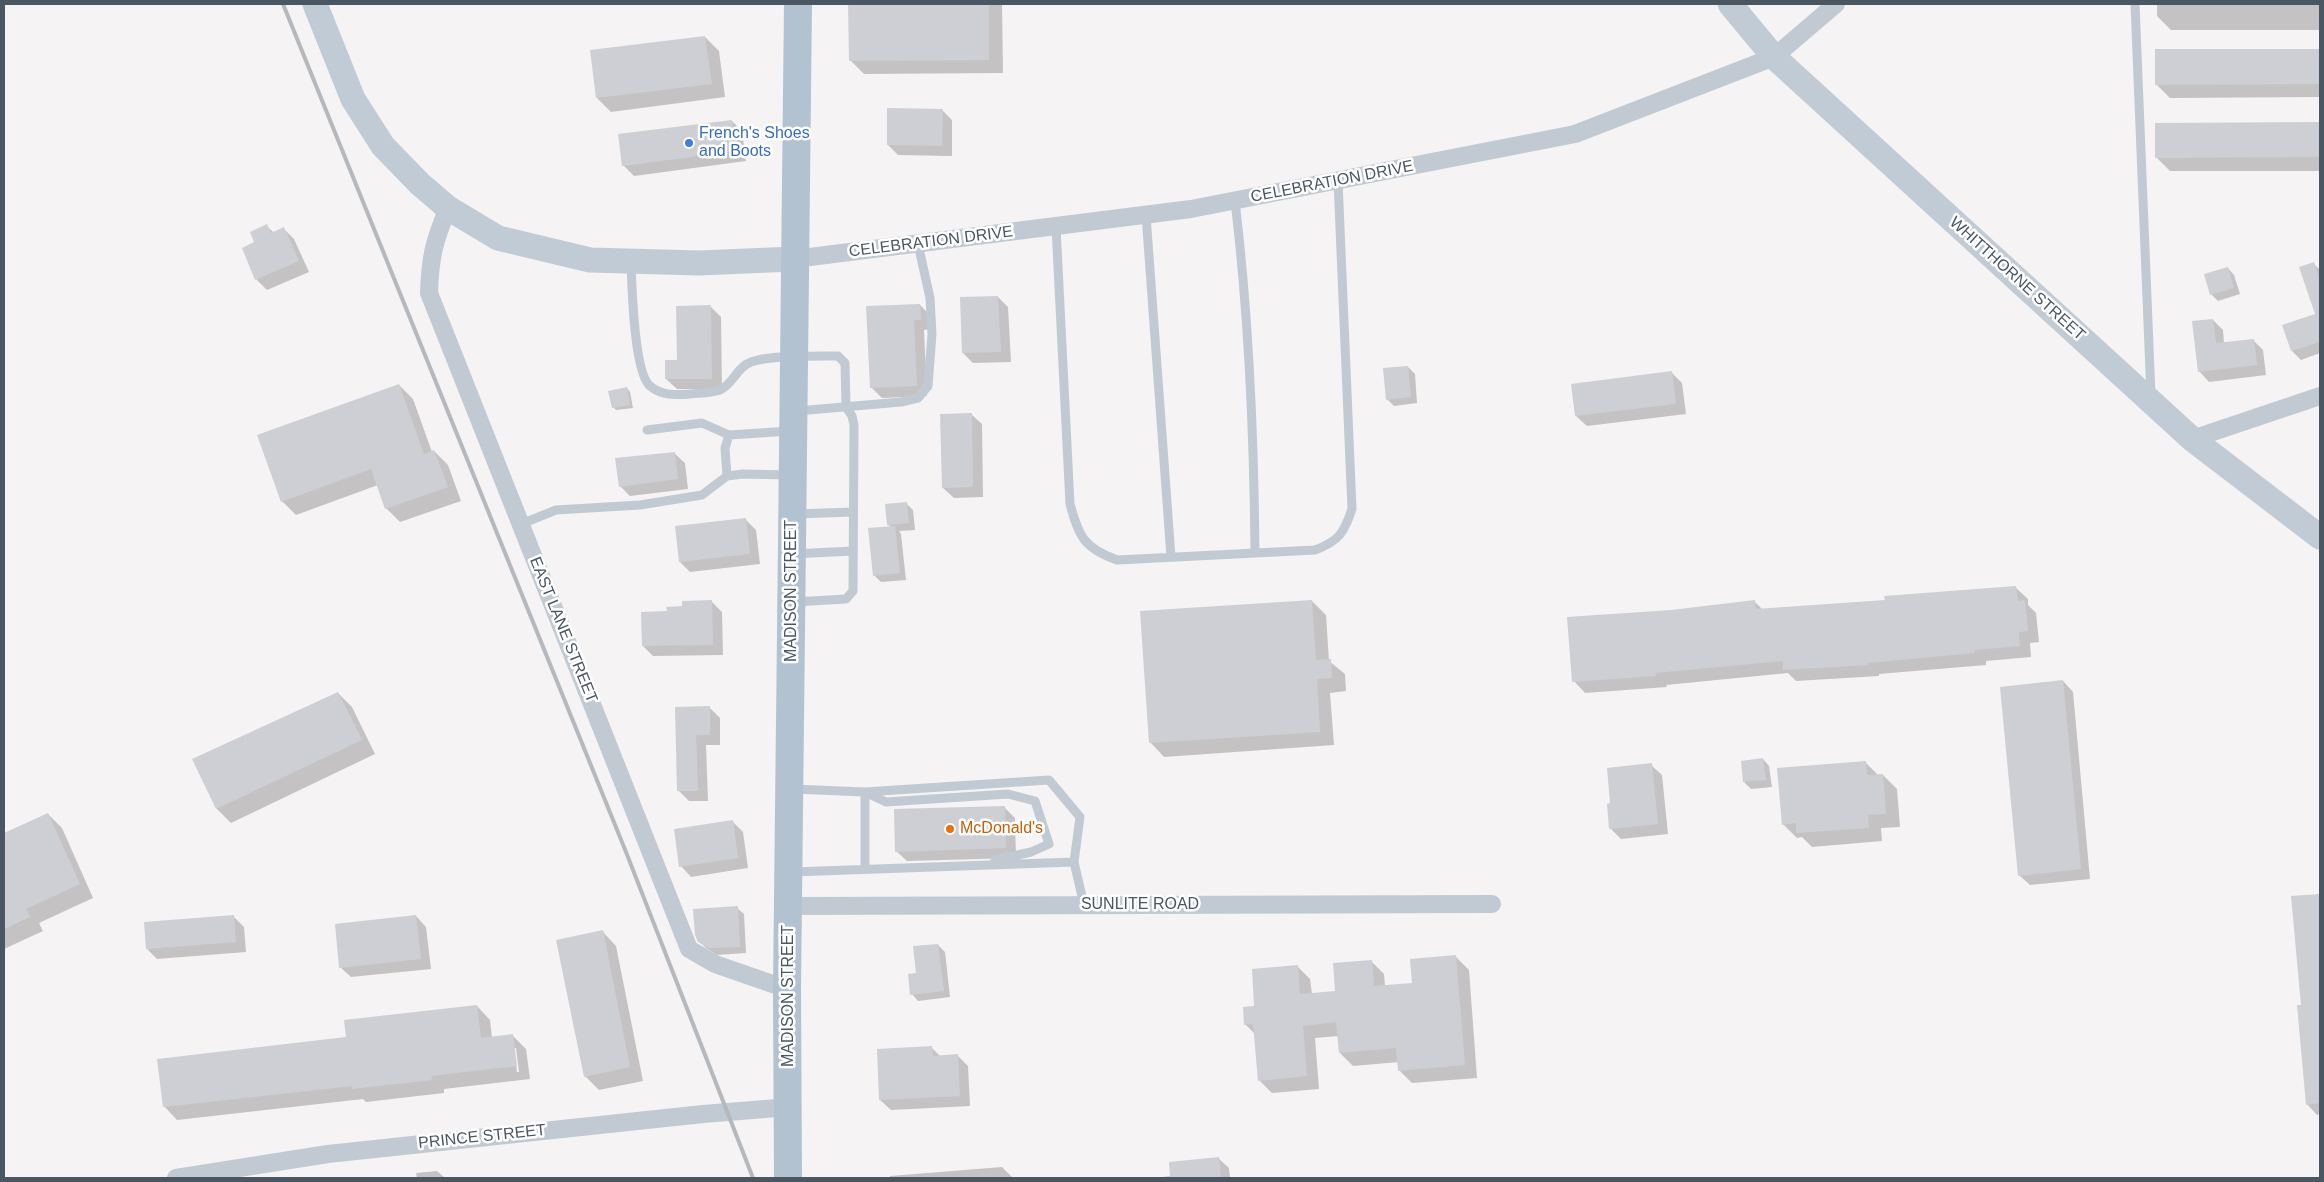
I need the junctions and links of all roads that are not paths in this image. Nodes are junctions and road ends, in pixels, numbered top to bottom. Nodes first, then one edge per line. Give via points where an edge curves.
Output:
1 (315, 4) edge
2 (798, 4) edge
3 (1730, 4) edge
4 (1836, 4) edge
5 (2135, 4) edge
6 (1774, 57) junction
7 (1338, 181) junction
8 (1235, 201) junction
9 (448, 208) junction
10 (1146, 215) junction
11 (1056, 226) junction
12 (918, 244) junction
13 (794, 259) junction
14 (631, 261) junction
15 (794, 357) junction
16 (2320, 396) edge
17 (2151, 401) junction
18 (846, 407) junction
19 (793, 421) junction
20 (647, 430) dead end
21 (729, 435) junction
22 (2192, 439) junction
23 (793, 475) junction
24 (726, 476) junction
25 (853, 512) junction
26 (792, 514) junction
27 (521, 524) junction
28 (2320, 536) edge
29 (853, 551) junction
30 (1255, 553) junction
31 (792, 554) junction
32 (1171, 557) junction
33 (792, 602) junction
34 (790, 789) junction
35 (865, 792) junction
36 (1074, 862) junction
37 (978, 865) junction
38 (865, 869) junction
39 (789, 872) junction
40 (1492, 904) dead end
41 (1084, 905) junction
42 (789, 906) junction
43 (787, 989) junction
44 (790, 1107) junction
45 (176, 1178) edge
46 (788, 1178) edge

1 - 9 street via 354,99 384,146
2 - 13 main road, MADISON STREET
3 - 6 street, WHITTHORNE STREET
4 - 6 street, CELEBRATION DRIVE
5 - 17 lane
6 - 7 street, CELEBRATION DRIVE via 1575,134
6 - 17 street, WHITTHORNE STREET
7 - 8 street, CELEBRATION DRIVE
7 - 30 lane via 1352,509 1346,527 1334,543 1315,550
8 - 10 street, CELEBRATION DRIVE
8 - 30 lane via 1244,279
9 - 14 street via 498,238 590,260
9 - 27 street, EAST LANE STREET via 430,259 429,293
10 - 11 street, CELEBRATION DRIVE
10 - 32 lane
11 - 12 street, CELEBRATION DRIVE
11 - 32 lane via 1070,504 1078,531 1096,552 1116,560
12 - 13 street, CELEBRATION DRIVE
12 - 18 lane via 930,298 932,334 928,386 918,398
13 - 14 street via 699,263
13 - 15 main road, MADISON STREET
14 - 15 lane via 635,329 642,374 649,386 664,394 676,395 720,390 752,361
15 - 18 lane via 838,356 845,363
15 - 19 main road, MADISON STREET
16 - 22 street
17 - 22 street, WHITTHORNE STREET
18 - 19 lane
18 - 25 lane via 854,425
19 - 21 lane
19 - 23 main road, MADISON STREET
20 - 21 lane via 702,423
21 - 24 lane via 725,448
22 - 28 street, WHITTHORNE STREET
23 - 24 lane
23 - 26 main road, MADISON STREET
24 - 27 lane via 702,495 640,505 556,510
25 - 26 lane
25 - 29 lane
26 - 31 main road, MADISON STREET
27 - 43 street, EAST LANE STREET via 689,949 715,964
29 - 31 lane
29 - 33 lane via 853,591 846,599
30 - 32 lane
31 - 33 main road, MADISON STREET
33 - 34 main road, MADISON STREET
34 - 35 lane
34 - 39 main road, MADISON STREET
35 - 36 lane via 1049,780 1080,818
35 - 37 lane via 886,802 1008,794 1035,801 1049,844 1031,852
35 - 38 lane
36 - 37 lane
36 - 41 lane
37 - 38 lane
38 - 39 lane
39 - 42 main road, MADISON STREET
40 - 41 street, SUNLITE ROAD
41 - 42 street, SUNLITE ROAD
42 - 43 main road, MADISON STREET
43 - 44 main road, MADISON STREET
44 - 45 street, PRINCE STREET via 328,1154
44 - 46 main road, MADISON STREET

